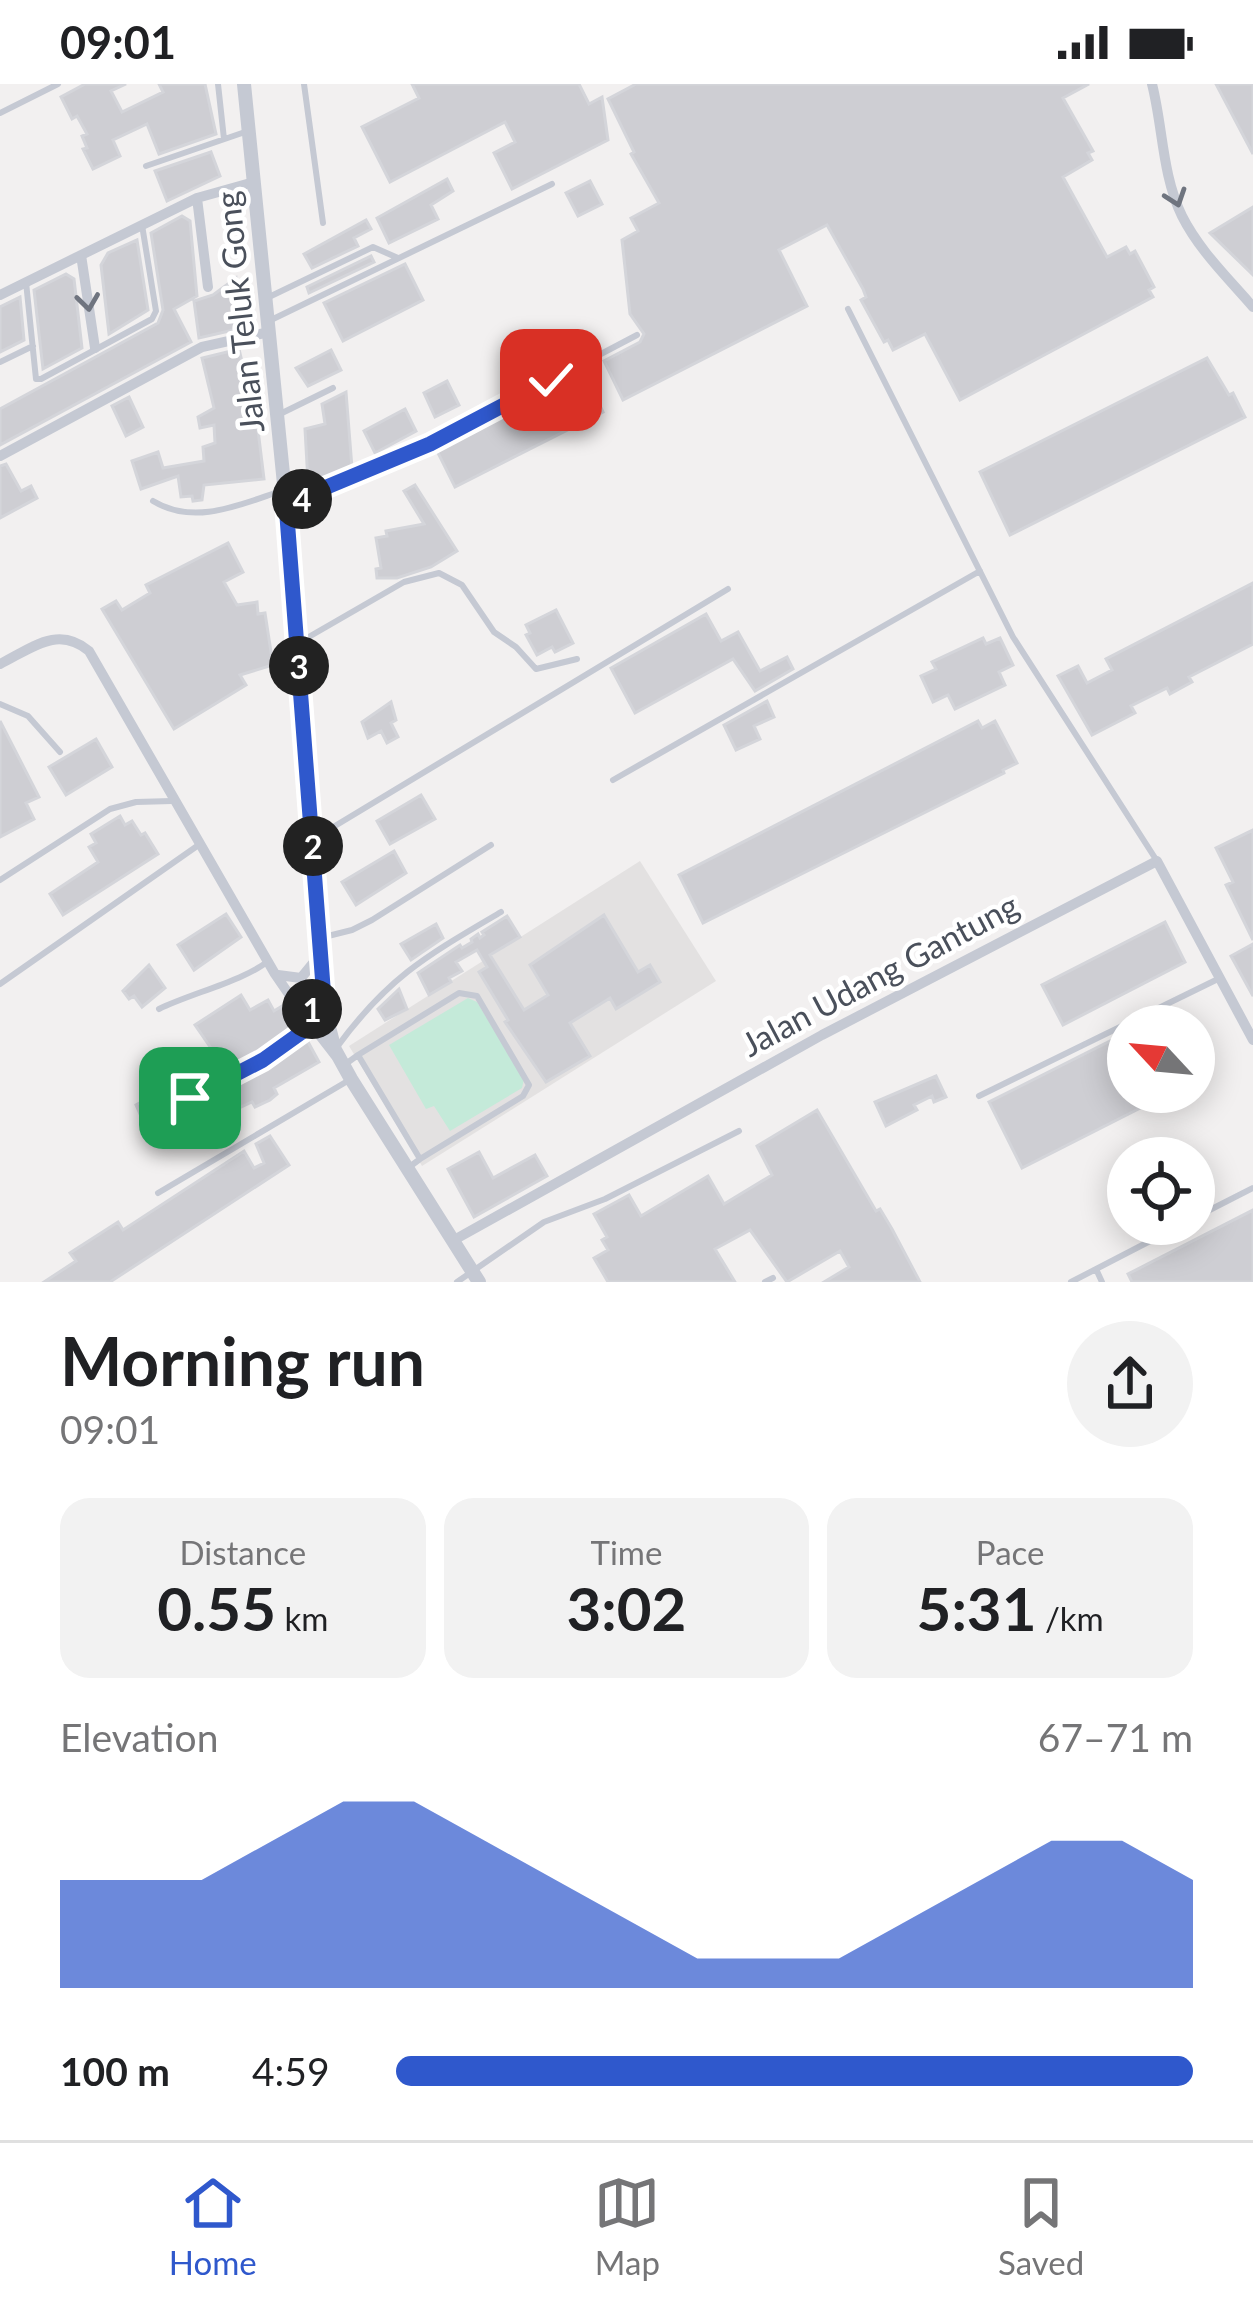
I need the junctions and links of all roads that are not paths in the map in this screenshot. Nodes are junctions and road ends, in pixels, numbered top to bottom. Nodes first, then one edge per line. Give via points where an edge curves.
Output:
1 (58, 84) edge
2 (218, 84) edge
3 (244, 84) edge
4 (304, 84) edge
5 (1152, 84) edge
6 (0, 113) edge
7 (249, 131) junction
8 (224, 139) junction
9 (146, 166) dead end
10 (254, 182) junction
11 (552, 184) dead end
12 (197, 198) junction
13 (323, 223) dead end
14 (142, 225) junction
15 (81, 255) junction
16 (398, 258) junction
17 (26, 282) junction
18 (208, 286) dead end
19 (0, 295) edge
20 (266, 298) junction
21 (1253, 307) edge
22 (848, 309) dead end
23 (268, 327) junction
24 (638, 334) dead end
25 (33, 346) junction
26 (95, 348) junction
27 (0, 362) edge
28 (333, 388) dead end
29 (277, 416) junction
30 (0, 456) edge
31 (285, 497) junction
32 (153, 501) dead end
33 (980, 572) junction
34 (728, 589) dead end
35 (297, 643) junction
36 (578, 658) dead end
37 (0, 664) edge
38 (0, 704) edge
39 (60, 752) dead end
40 (613, 780) dead end
41 (176, 801) junction
42 (312, 840) junction
43 (200, 844) junction
44 (491, 844) dead end
45 (1157, 861) junction
46 (0, 880) edge
47 (501, 912) dead end
48 (321, 944) junction
49 (268, 962) junction
50 (275, 974) junction
51 (1220, 978) junction
52 (0, 984) edge
53 (296, 1006) junction
54 (159, 1009) dead end
55 (325, 1012) junction
56 (309, 1027) junction
57 (1253, 1040) edge
58 (358, 1055) junction
59 (343, 1064) junction
60 (979, 1096) dead end
61 (190, 1098) dead end
62 (739, 1131) dead end
63 (414, 1163) junction
64 (1253, 1188) edge
65 (158, 1193) dead end
66 (1215, 1208) edge
67 (454, 1240) junction
68 (1142, 1245) edge
69 (1096, 1269) junction
70 (476, 1277) edge
71 (458, 1282) edge
72 (1071, 1282) edge
73 (1102, 1282) edge

1 - 6 lane
2 - 8 lane
3 - 7 street, Jalan Teluk Gong
4 - 13 lane
5 -> 21 street via 1183,218
7 - 8 lane
7 - 10 street, Jalan Teluk Gong
8 - 9 lane
10 - 12 street
10 - 20 street, Jalan Teluk Gong
11 - 16 lane
12 - 14 street
12 - 18 street
14 - 15 street
14 - 26 lane via 156,311
15 - 17 street
15 -> 26 street
16 - 20 lane via 373,247
16 - 23 lane
17 - 19 street
17 - 25 lane
20 - 23 street, Jalan Teluk Gong
22 - 33 lane
23 - 29 street, Jalan Teluk Gong
23 - 30 street via 202,346
24 - 31 lane via 430,444
25 - 26 lane via 41,380
25 - 27 lane
28 - 29 lane
29 - 31 street, Jalan Teluk Gong
31 - 32 lane via 191,515
31 - 35 street, Jalan Teluk Gong
33 - 40 lane
33 - 45 lane
34 - 42 lane
35 - 36 lane via 404,582 439,573 462,585 494,632 536,669
35 - 42 street, Jalan Teluk Gong
37 - 41 street via 56,636 76,640
38 - 39 lane via 28,716
41 - 43 street
41 - 46 lane via 110,809
42 - 48 street, Jalan Teluk Gong
43 - 49 street
43 - 52 lane
44 - 48 lane
45 - 51 street
45 - 67 street, Jalan Udang Gantung
47 - 59 lane via 409,967 374,1000
48 - 50 street via 301,978
48 - 55 street, Jalan Teluk Gong
49 - 50 street
49 - 54 lane
50 - 53 street
51 - 57 street
51 - 60 lane
53 - 55 street
53 - 56 street
55 - 59 street, Jalan Teluk Gong
56 - 59 street
56 - 61 lane
58 - 59 lane
58 - 63 lane
58 - 63 lane via 467,992 478,996 524,1070 523,1096
59 - 63 street, Jalan Teluk Gong
59 - 65 lane
62 - 70 lane via 544,1222
63 - 67 street, Jalan Teluk Gong
64 - 66 lane
67 - 70 street, Jalan Teluk Gong
68 - 69 lane
69 - 72 lane
69 - 73 lane
70 - 71 lane

